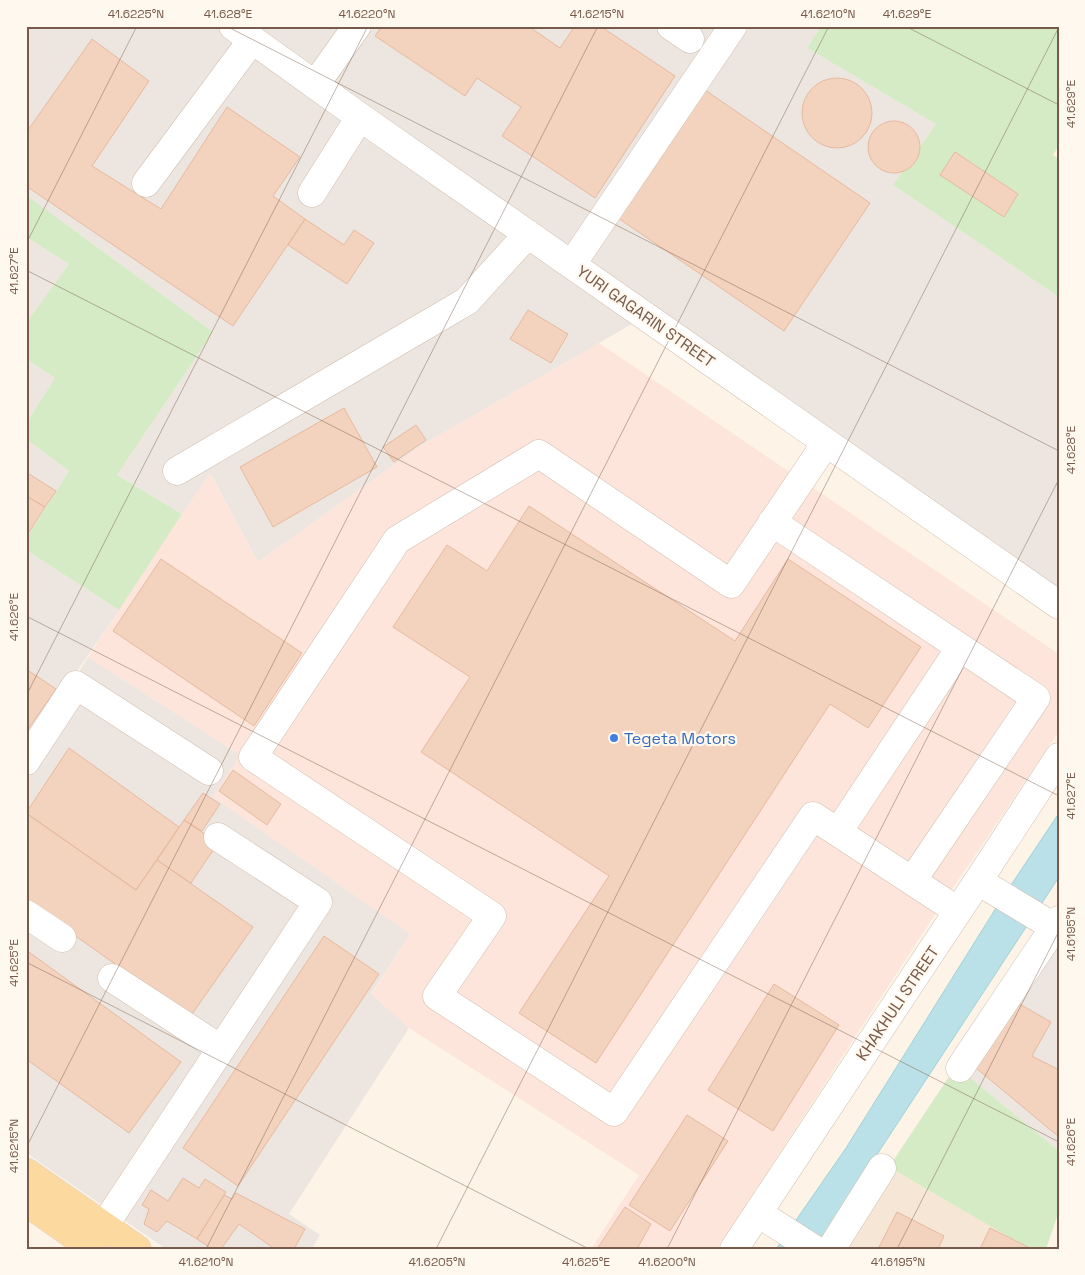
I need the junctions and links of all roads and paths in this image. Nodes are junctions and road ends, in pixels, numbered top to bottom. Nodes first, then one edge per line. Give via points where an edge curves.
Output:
1 (357, 26) edge
2 (733, 26) edge
3 (243, 33) edge
4 (315, 85) junction
5 (360, 117) junction
6 (146, 183) dead end
7 (312, 193) dead end
8 (528, 234) junction
9 (572, 264) junction
10 (826, 443) junction
11 (176, 471) dead end
12 (772, 522) junction
13 (1059, 606) edge
14 (960, 648) junction
15 (1059, 757) edge
16 (26, 761) edge
17 (209, 771) dead end
18 (838, 832) junction
19 (218, 837) dead end
20 (912, 881) junction
21 (978, 881) junction
22 (958, 912) junction
23 (26, 914) edge
24 (1053, 924) edge
25 (62, 938) dead end
26 (112, 978) dead end
27 (221, 1049) junction
28 (960, 1068) dead end
29 (882, 1168) dead end
30 (26, 1172) edge
31 (26, 1202) edge
32 (758, 1213) junction
33 (99, 1237) edge
34 (137, 1249) edge
35 (734, 1249) edge
36 (814, 1249) edge
37 (831, 1249) edge

1 - 4 street
2 - 9 street
3 - 4 street, YURI GAGARIN STREET
3 - 6 street
4 - 5 street, YURI GAGARIN STREET
5 - 7 street
5 - 8 street, YURI GAGARIN STREET
8 - 9 street, YURI GAGARIN STREET
8 - 11 street via 467,301
9 - 10 street, YURI GAGARIN STREET
10 - 12 street
10 - 13 street, YURI GAGARIN STREET
12 - 14 street
12 - 18 street via 731,584 539,454 397,540 253,757 492,916 437,996 614,1112 813,816
14 - 18 street
14 - 20 street via 1036,698
15 - 21 street, KHAKHULI STREET
16 - 17 street via 76,685
18 - 20 street
19 - 27 street via 318,902
20 - 22 street
21 - 22 street, KHAKHULI STREET
21 - 24 street
22 - 32 street, KHAKHULI STREET
23 - 25 street
24 - 28 street
26 - 27 street
27 - 33 street
29 - 37 street
30 - 33 main road
31 - 33 main road
32 - 35 street, KHAKHULI STREET
32 - 36 street
33 - 34 main road

